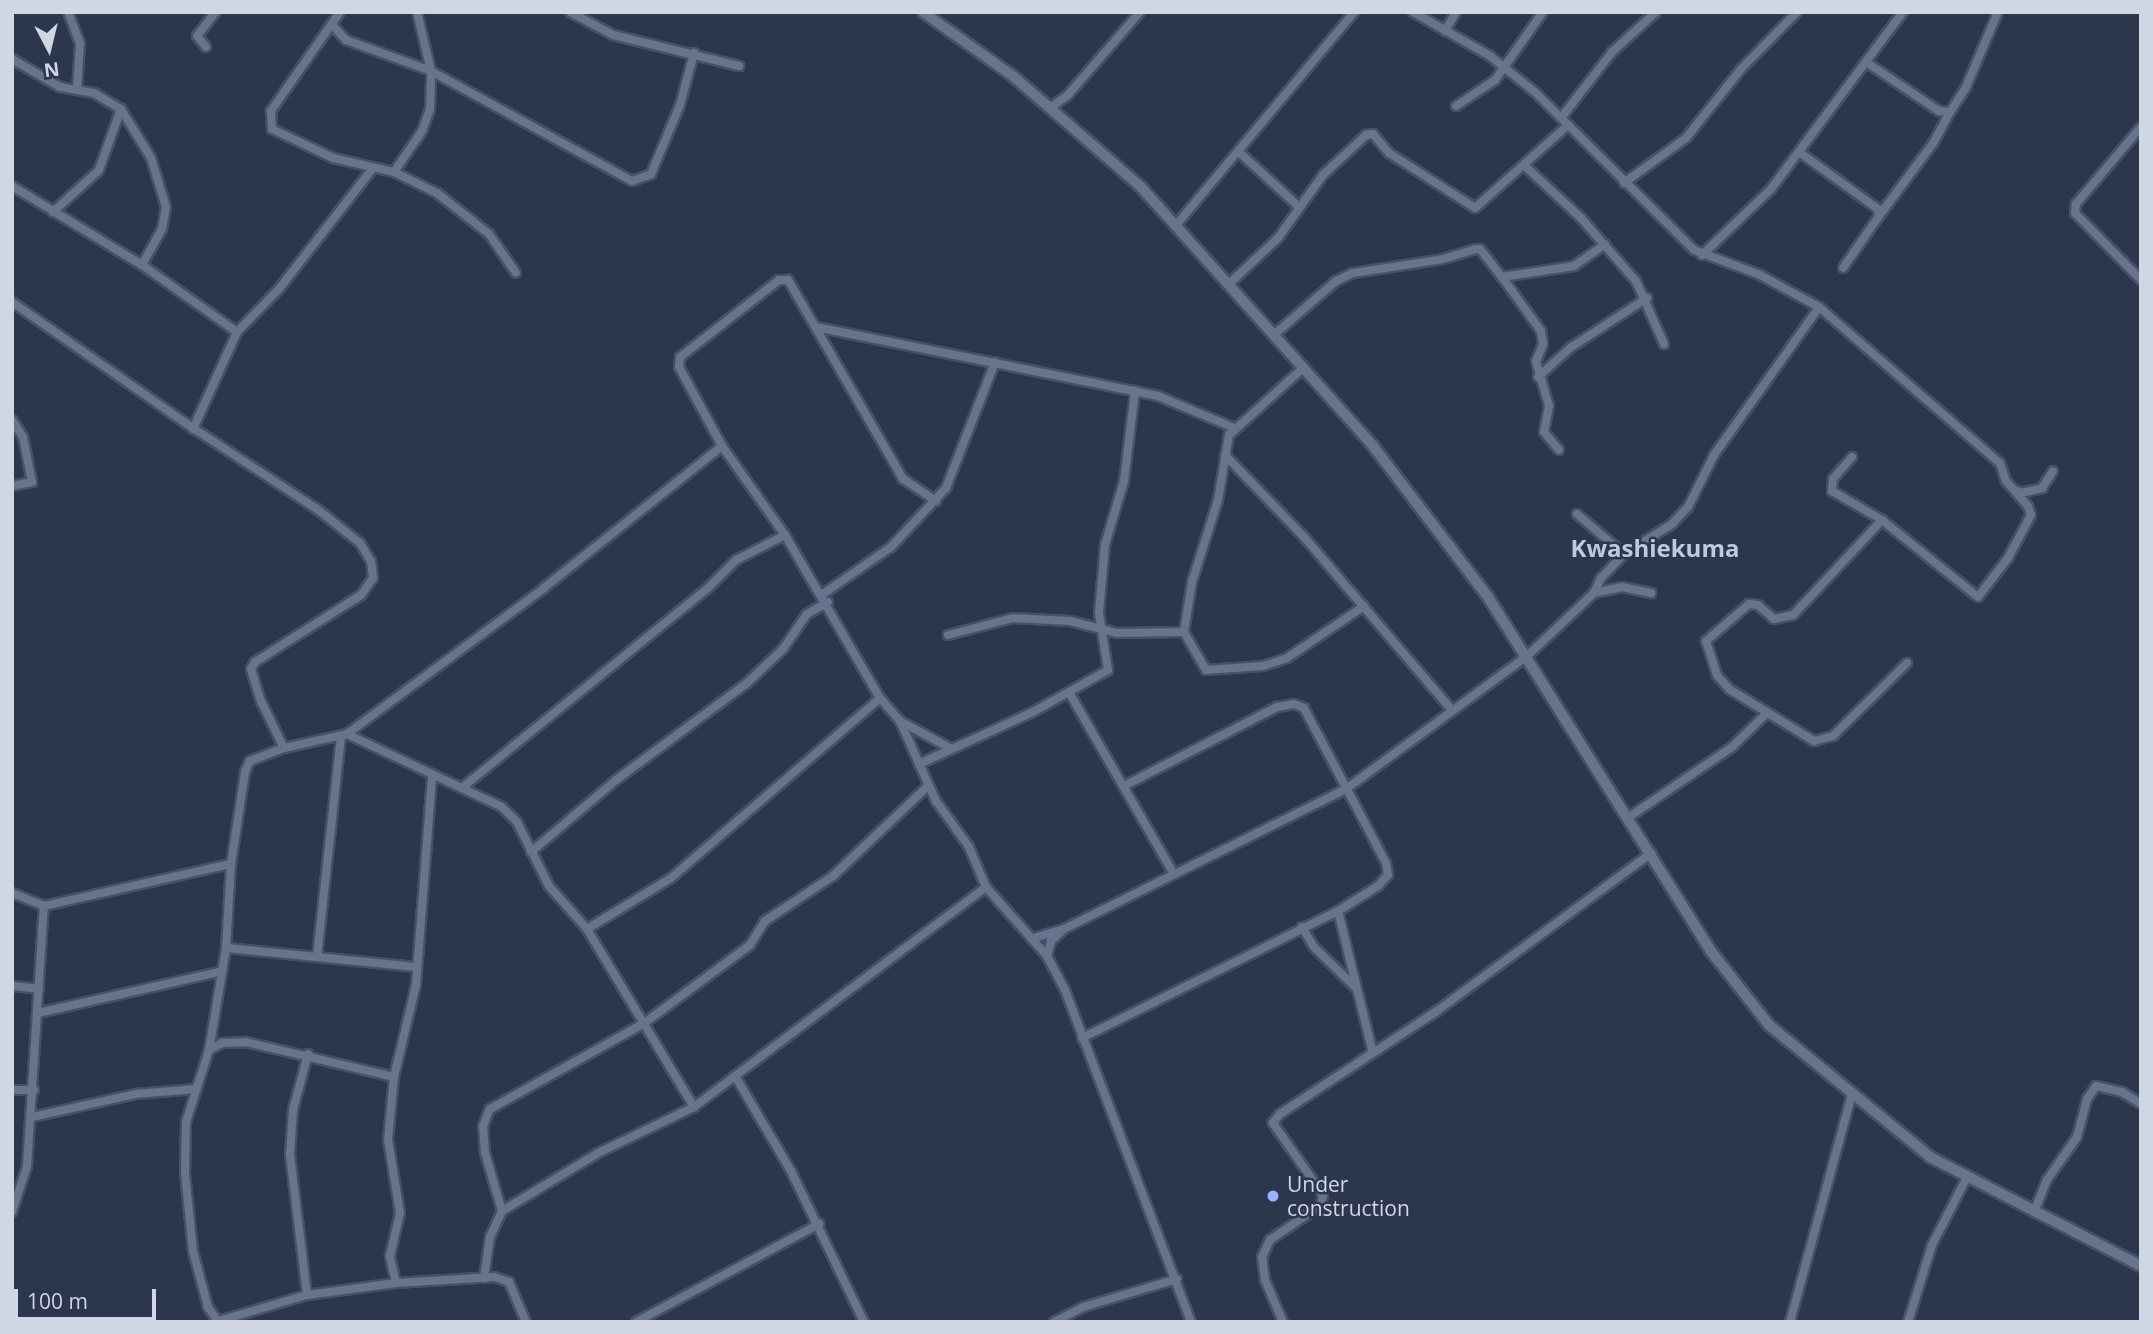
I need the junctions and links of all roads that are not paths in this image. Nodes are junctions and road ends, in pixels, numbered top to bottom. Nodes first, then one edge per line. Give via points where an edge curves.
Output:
1 (68, 12) edge
2 (216, 12) edge
3 (340, 12) edge
4 (417, 12) edge
5 (570, 12) edge
6 (923, 12) edge
7 (1140, 12) edge
8 (1354, 12) edge
9 (1413, 12) edge
10 (1456, 12) edge
11 (1543, 12) edge
12 (1656, 12) edge
13 (1797, 12) edge
14 (1903, 12) edge
15 (1997, 12) edge
16 (588, 15) edge
17 (334, 27) junction
18 (1445, 31) junction
19 (206, 47) dead end
20 (694, 53) junction
21 (12, 59) edge
22 (1866, 62) junction
23 (739, 66) dead end
24 (1506, 68) junction
25 (431, 71) junction
26 (77, 89) junction
27 (1456, 106) dead end
28 (1051, 107) junction
29 (121, 108) junction
30 (1950, 112) junction
31 (1561, 118) junction
32 (1568, 125) junction
33 (2141, 127) edge
34 (1239, 152) junction
35 (1799, 152) junction
36 (1526, 167) junction
37 (373, 168) junction
38 (394, 172) junction
39 (1625, 183) junction
40 (12, 186) edge
41 (1298, 206) junction
42 (53, 212) junction
43 (1879, 216) junction
44 (1177, 224) junction
45 (1605, 244) junction
46 (1702, 255) junction
47 (142, 265) junction
48 (1843, 268) dead end
49 (516, 273) dead end
50 (1502, 277) junction
51 (2141, 281) edge
52 (1230, 283) junction
53 (1647, 298) junction
54 (12, 302) edge
55 (1819, 307) junction
56 (816, 327) junction
57 (237, 332) junction
58 (1275, 334) junction
59 (1664, 344) dead end
60 (995, 362) junction
61 (1304, 367) junction
62 (1538, 377) junction
63 (1135, 391) junction
64 (12, 420) edge
65 (1232, 427) junction
66 (193, 429) junction
67 (722, 446) junction
68 (1559, 450) dead end
69 (1225, 455) junction
70 (1852, 457) dead end
71 (2053, 471) dead end
72 (12, 486) edge
73 (2015, 490) junction
74 (936, 501) junction
75 (1577, 514) dead end
76 (1882, 520) junction
77 (785, 535) junction
78 (1624, 554) junction
79 (1594, 593) junction
80 (1651, 593) dead end
81 (825, 598) junction
82 (1364, 606) junction
83 (1101, 630) junction
84 (1184, 632) junction
85 (948, 635) dead end
86 (1526, 657) junction
87 (1907, 663) dead end
88 (1070, 694) junction
89 (880, 698) junction
90 (1452, 710) junction
91 (1765, 715) junction
92 (900, 721) junction
93 (344, 735) junction
94 (284, 748) junction
95 (950, 748) junction
96 (919, 764) junction
97 (432, 776) junction
98 (463, 786) junction
99 (928, 786) junction
100 (1124, 786) junction
101 (1346, 789) junction
102 (1629, 817) junction
103 (531, 852) junction
104 (1651, 853) junction
105 (231, 864) junction
106 (1174, 874) junction
107 (986, 887) junction
108 (12, 893) edge
109 (44, 906) junction
110 (1338, 911) junction
111 (1302, 927) junction
112 (587, 929) junction
113 (1063, 929) junction
114 (1034, 938) junction
115 (226, 948) junction
116 (1047, 956) junction
117 (317, 957) junction
118 (417, 967) junction
119 (219, 972) junction
120 (12, 986) edge
121 (1355, 986) junction
122 (39, 989) junction
123 (38, 1013) junction
124 (643, 1024) junction
125 (1082, 1038) junction
126 (209, 1050) junction
127 (1373, 1053) junction
128 (308, 1054) junction
129 (736, 1076) junction
130 (394, 1077) junction
131 (196, 1089) junction
132 (12, 1090) edge
133 (33, 1090) junction
134 (1851, 1097) junction
135 (2141, 1104) edge
136 (694, 1107) junction
137 (32, 1117) junction
138 (1966, 1179) junction
139 (15, 1196) edge
140 (502, 1210) junction
141 (12, 1212) edge
142 (2034, 1212) junction
143 (819, 1224) junction
144 (2141, 1266) edge
145 (484, 1278) junction
146 (1177, 1279) junction
147 (396, 1283) junction
148 (307, 1295) junction
149 (216, 1321) edge
150 (526, 1322) edge
151 (636, 1322) edge
152 (864, 1322) edge
153 (1054, 1322) edge
154 (1191, 1322) edge
155 (1283, 1322) edge
156 (1790, 1322) edge
157 (1908, 1322) edge

1 - 26 street via 80,44
2 - 19 street via 197,36
3 - 17 street
4 - 25 street
5 - 16 street
6 - 28 street
7 - 28 street via 1067,96
8 - 34 street
9 - 18 street
10 - 18 street
11 - 24 street
12 - 31 street via 1612,52
13 - 39 street via 1741,69 1681,143
14 - 22 street
15 - 30 street via 1966,88
16 - 20 street via 613,35
17 - 25 street via 346,40
17 - 37 street via 271,111 269,122 272,130 298,143
18 - 24 street
20 - 23 street
20 - 25 street via 651,174 642,181 621,178
21 - 26 street via 60,87
22 - 30 street via 1939,111
22 - 35 street
24 - 27 street via 1479,93
24 - 31 street
25 - 38 street via 427,121
26 - 29 street via 113,100
28 - 44 street
29 - 42 street via 99,170
29 - 47 street via 150,158 166,207 162,229
30 - 43 street via 1934,142
31 - 32 street
32 - 36 street
32 - 39 street
33 - 51 street via 2076,204 2075,213
34 - 41 street
34 - 44 street
35 - 43 street via 1878,209
35 - 46 street via 1771,189
36 - 41 street via 1475,208 1390,153 1373,134 1366,135
36 - 45 street
37 - 38 street
37 - 57 street via 279,289
38 - 49 street via 463,211 501,249
39 - 46 street
40 - 42 street
41 - 52 street via 1278,238
42 - 47 street
43 - 48 street
44 - 52 street
45 - 50 street via 1574,266
45 - 53 street
46 - 55 street via 1760,275
47 - 57 street
50 - 58 street via 1480,249 1353,273 1336,281
50 - 62 street via 1541,331
52 - 58 street
53 - 59 street
53 - 62 street via 1570,348
54 - 66 street
55 - 73 street via 2000,463
55 - 78 street via 1713,455 1688,507 1672,524
56 - 60 street
56 - 67 street via 783,278 683,353 679,366
56 - 74 street via 903,479
57 - 66 street
58 - 61 street
60 - 63 street
60 - 74 street via 951,478
61 - 65 street
61 - 86 street via 1419,505
62 - 68 street via 1549,407 1544,432
63 - 65 street
63 - 83 street via 1124,481 1105,538
64 - 72 street via 23,437 32,482
65 - 69 street
66 - 94 street via 317,509 360,543 371,561 373,578 361,595 255,662 251,669
67 - 77 street
67 - 93 street via 544,588
69 - 82 street
69 - 84 street
70 - 76 street via 1833,479 1832,491
71 - 73 street via 2042,488 2021,494
73 - 76 street via 2031,515 2008,558 1978,597
74 - 81 street via 891,547
75 - 78 street
76 - 91 street via 1793,615 1774,619 1758,605 1749,604 1706,640 1722,682
77 - 81 street
77 - 98 street via 736,560 709,587
78 - 79 street via 1601,578
79 - 80 street via 1622,587
79 - 86 street
81 - 89 street
81 - 103 street via 807,614 783,649 747,683 626,773
82 - 84 street via 1287,658 1263,666 1206,670
82 - 90 street
83 - 84 street
83 - 85 street via 1070,621 1013,618
83 - 88 street via 1108,670
86 - 90 street
86 - 102 street
87 - 91 street via 1828,738 1814,741
88 - 95 street
88 - 100 street
89 - 92 street
89 - 112 street via 671,878
90 - 101 street
91 - 102 street via 1732,747
92 - 95 street
92 - 96 street
93 - 94 street
93 - 97 street
93 - 117 street
94 - 105 street via 250,761
95 - 96 street
96 - 99 street
97 - 98 street
97 - 118 street
98 - 103 street via 502,807 517,822
99 - 107 street via 969,847
99 - 124 street via 833,876 765,921 750,946
100 - 101 street via 1287,704 1304,708
100 - 106 street
101 - 106 street
101 - 110 street via 1387,863 1388,875
102 - 104 street
103 - 112 street via 549,886
104 - 127 street via 1546,934
104 - 134 street via 1710,950 1759,1014
105 - 109 street
105 - 115 street
106 - 113 street
107 - 114 street
107 - 129 street
108 - 109 street
109 - 122 street
110 - 111 street
110 - 121 street
111 - 121 street via 1314,947
111 - 125 street
112 - 124 street
113 - 114 street
113 - 116 street via 1051,941
114 - 116 street
115 - 117 street
115 - 119 street
116 - 125 street
117 - 118 street
118 - 130 street
119 - 123 street
119 - 126 street
120 - 122 street
121 - 127 street
122 - 123 street
123 - 133 street
124 - 136 street
124 - 140 street via 490,1109 483,1126 485,1153
125 - 146 street
126 - 128 street via 235,1041
126 - 131 street
127 - 155 street via 1284,1110 1273,1123 1323,1195 1321,1205 1270,1240 1262,1257 1265,1280
128 - 130 street
128 - 148 street via 290,1134
129 - 136 street
129 - 143 street
130 - 147 street via 388,1140 400,1213 390,1256
131 - 137 street via 136,1094
131 - 149 street via 186,1122 185,1173 193,1251
132 - 133 street
133 - 137 street
134 - 138 street
134 - 156 street
135 - 142 street via 2122,1092 2096,1086 2077,1137 2047,1180
136 - 140 street via 598,1153
137 - 139 street
138 - 142 street
138 - 157 street via 1932,1245
139 - 141 street
140 - 145 street via 490,1237
142 - 144 street
143 - 151 street
143 - 152 street
145 - 147 street
145 - 150 street via 509,1282
146 - 153 street via 1083,1307
146 - 154 street
147 - 148 street
148 - 149 street

